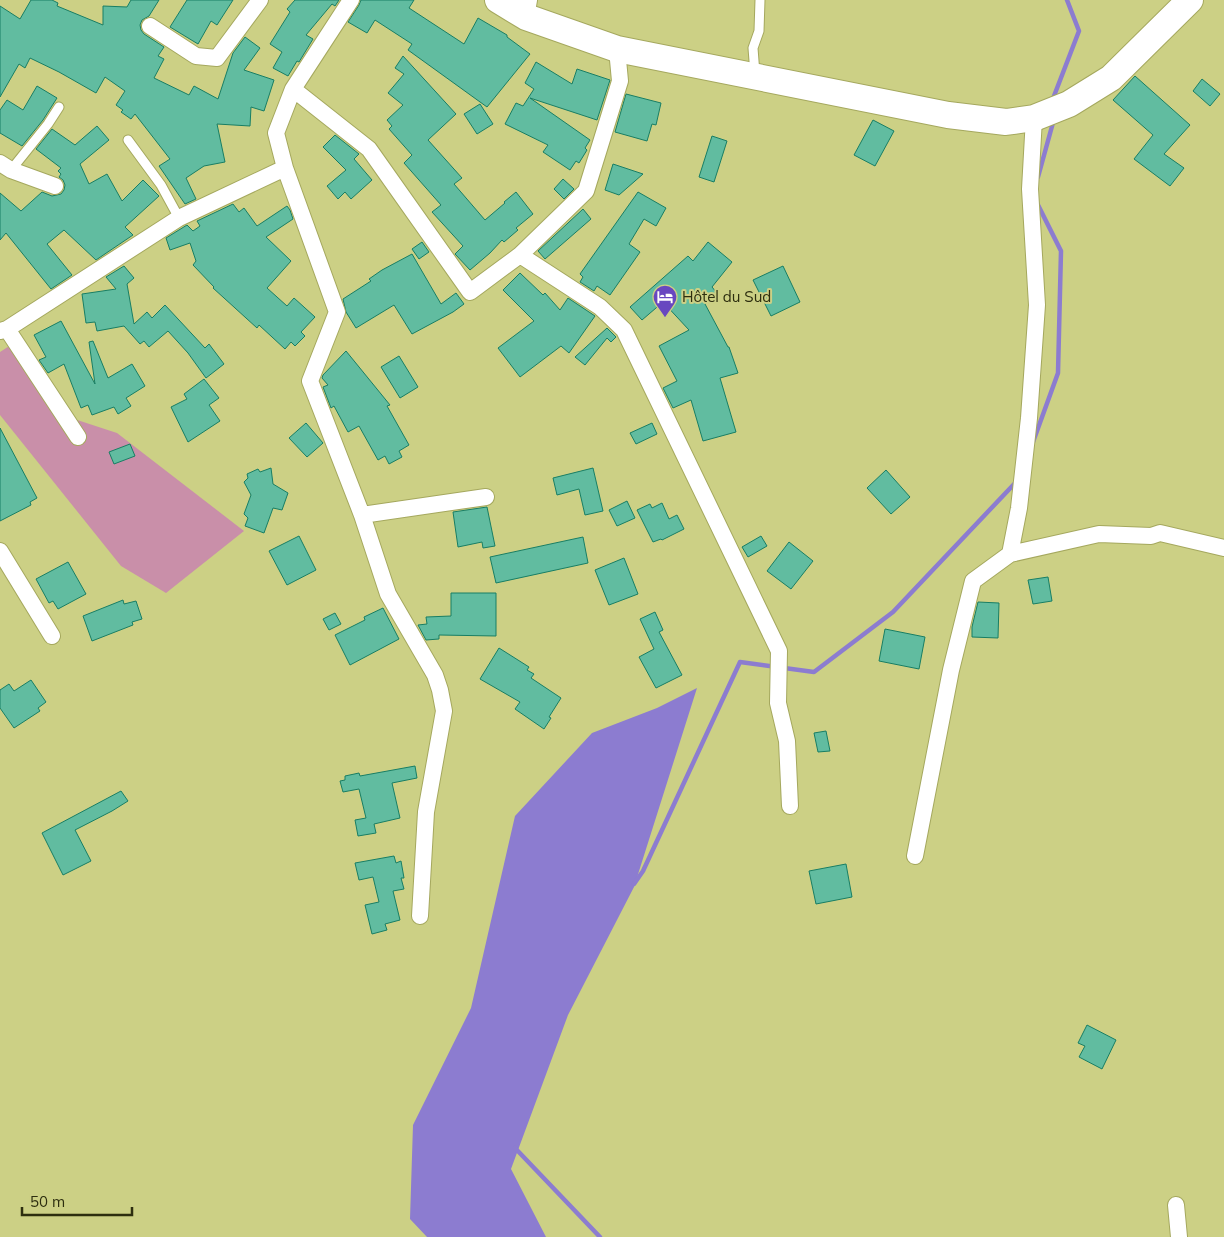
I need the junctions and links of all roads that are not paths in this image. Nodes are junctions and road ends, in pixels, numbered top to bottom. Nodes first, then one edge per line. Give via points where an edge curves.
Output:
1 (260, 0) edge
2 (352, 0) edge
3 (498, 0) edge
4 (760, 0) edge
5 (1190, 0) edge
6 (528, 9) edge
7 (150, 26) dead end
8 (617, 49) junction
9 (755, 76) junction
10 (293, 89) junction
11 (59, 108) dead end
12 (1030, 119) junction
13 (128, 140) dead end
14 (5, 166) edge
15 (285, 168) junction
16 (55, 186) dead end
17 (179, 218) junction
18 (520, 255) junction
19 (4, 330) edge
20 (78, 437) dead end
21 (486, 497) dead end
22 (362, 515) junction
23 (1224, 548) edge
24 (0, 551) edge
25 (1010, 554) junction
26 (52, 636) dead end
27 (790, 806) dead end
28 (915, 856) dead end
29 (420, 916) dead end
30 (1176, 1205) dead end
31 (1179, 1237) edge

1 - 7 street via 217,58 196,56
2 - 10 street
3 - 6 main road
4 - 9 lane via 759,31 753,48
5 - 12 main road via 1111,78 1069,104
6 - 8 main road
8 - 9 main road
8 - 18 street via 620,81 586,191
9 - 12 main road via 948,115 1006,122
10 - 15 street via 276,133
10 - 18 street via 369,149 470,292
11 - 14 lane via 48,124
12 - 25 street via 1030,189 1037,304 1029,418
13 - 17 lane via 161,185
14 - 16 street
15 - 17 street
15 - 22 street via 338,312 310,381
17 - 19 street
18 - 27 street via 600,307 624,330 779,651 778,703 787,741
19 - 20 street
21 - 22 street
22 - 29 street via 388,594 435,675 444,711 426,812
23 - 25 street via 1160,533 1151,536 1098,534
24 - 26 street
25 - 28 street via 973,581 951,670
30 - 31 street

